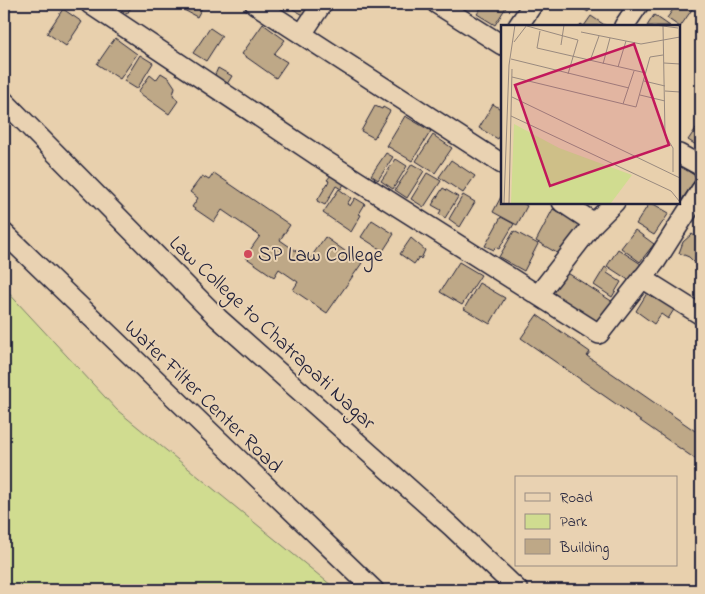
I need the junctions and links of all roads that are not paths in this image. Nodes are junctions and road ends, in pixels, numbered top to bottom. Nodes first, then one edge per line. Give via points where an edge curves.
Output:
1 (90, 4) edge
2 (255, 4) edge
3 (322, 4) edge
4 (534, 4) edge
5 (639, 4) edge
6 (441, 5) edge
7 (519, 25) edge
8 (625, 25) edge
9 (302, 34) junction
10 (501, 44) edge
11 (4, 101) edge
12 (680, 155) edge
13 (501, 163) edge
14 (701, 166) edge
15 (701, 190) edge
16 (565, 204) edge
17 (613, 204) edge
18 (695, 215) edge
19 (594, 223) junction
20 (4, 233) edge
21 (642, 278) junction
22 (538, 295) junction
23 (701, 316) edge
24 (374, 590) edge
25 (518, 590) edge

1 - 22 street via 318,156
2 - 9 street
3 - 9 street
4 - 7 street
5 - 8 street
6 - 10 street
9 - 13 street
11 - 25 street, Law College to Chatrapati Nagar via 218,318
12 - 14 street
15 - 18 street
16 - 19 street
17 - 19 street
18 - 21 street
19 - 22 street
20 - 24 street, Water Filter Center Road
21 - 22 street via 599,334
21 - 23 street

